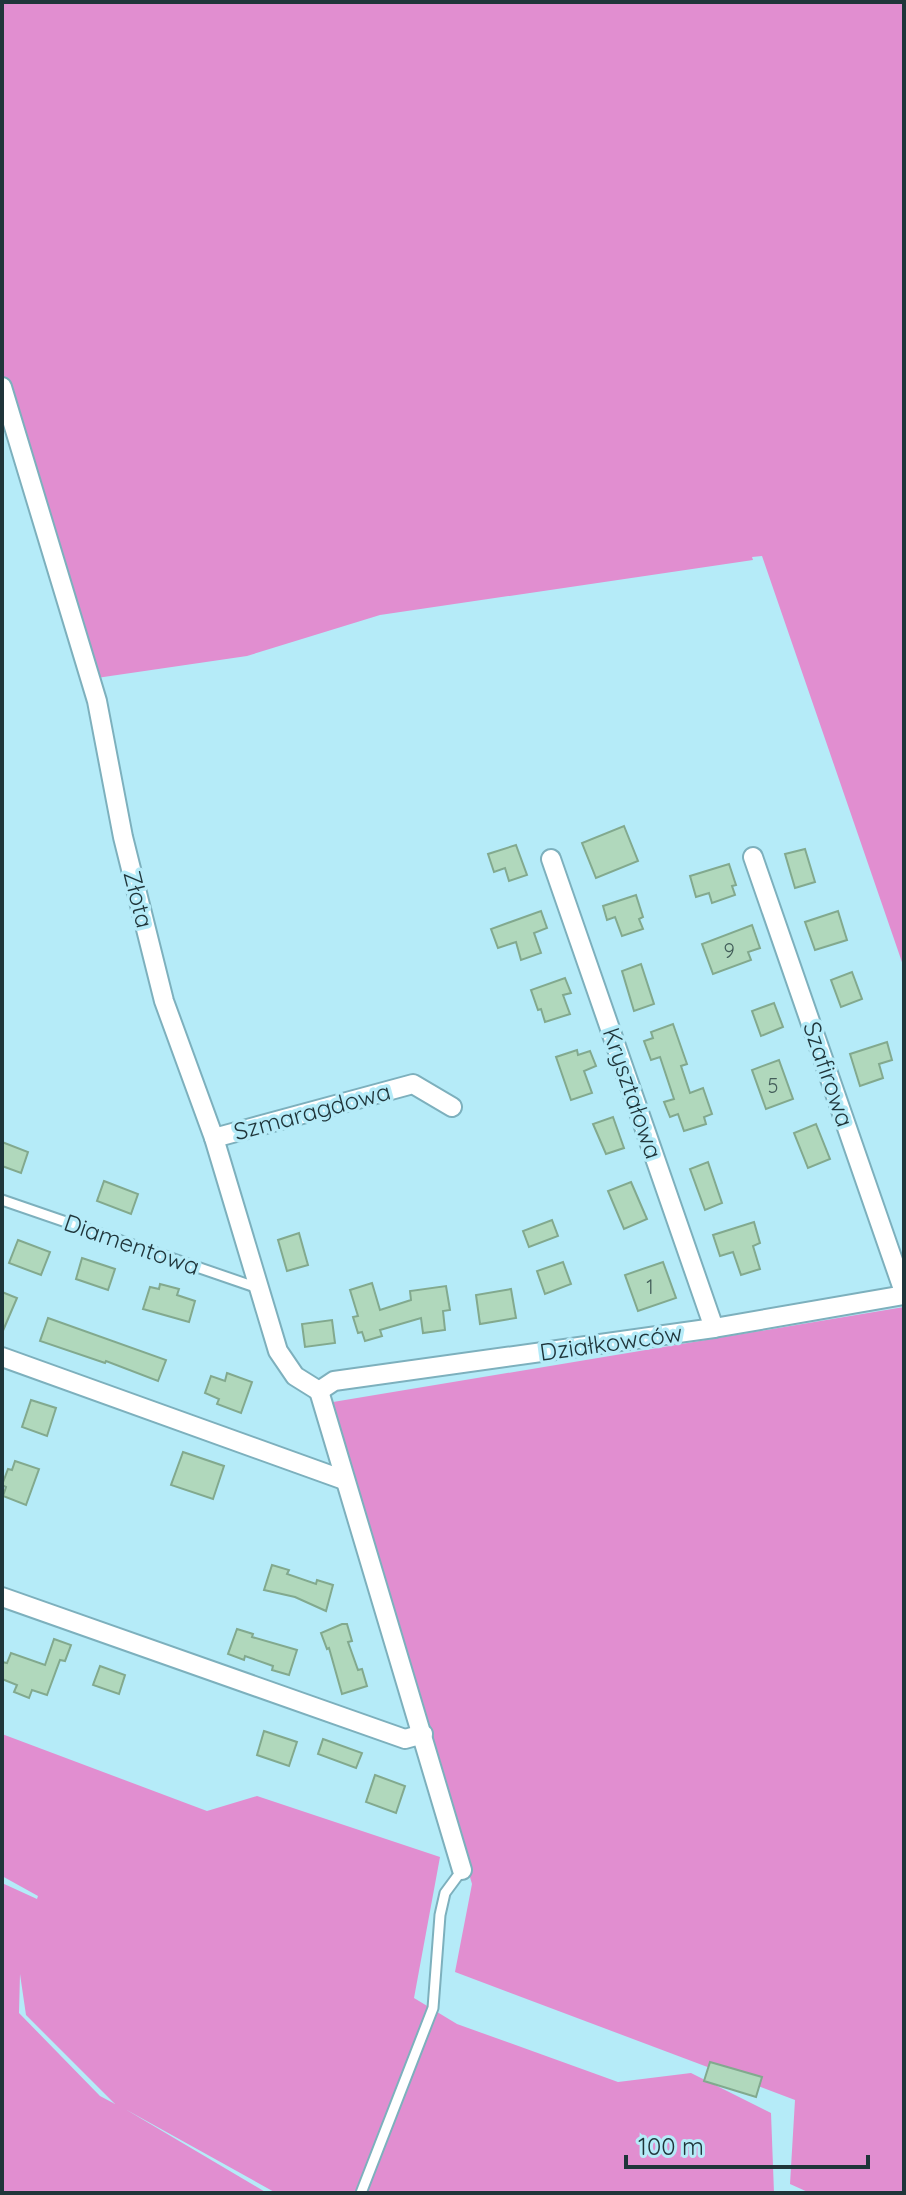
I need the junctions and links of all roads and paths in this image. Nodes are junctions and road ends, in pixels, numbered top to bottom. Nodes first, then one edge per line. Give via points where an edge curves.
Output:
1 (2, 387) edge
2 (753, 857) dead end
3 (551, 859) dead end
4 (452, 1107) dead end
5 (214, 1138) junction
6 (2, 1200) edge
7 (261, 1289) junction
8 (904, 1293) edge
9 (714, 1328) junction
10 (2, 1357) edge
11 (319, 1391) junction
12 (344, 1480) junction
13 (2, 1597) edge
14 (423, 1734) junction
15 (462, 1870) joint
16 (361, 2193) edge

1 - 5 street, Złota via 97,701 123,837 164,1001
2 - 8 street, Szafirowa
3 - 9 street, Kryształowa
4 - 5 street, Szmaragdowa via 413,1084
5 - 7 street, Złota
6 - 7 lane, Diamentowa
7 - 11 street, Złota via 278,1351 295,1376
8 - 9 street, Działkowców
9 - 11 street, Działkowców via 334,1381
10 - 12 street
11 - 12 street
12 - 14 street
13 - 14 street via 405,1739
14 - 15 street
15 - 16 lane via 445,1893 440,1915 433,2008

